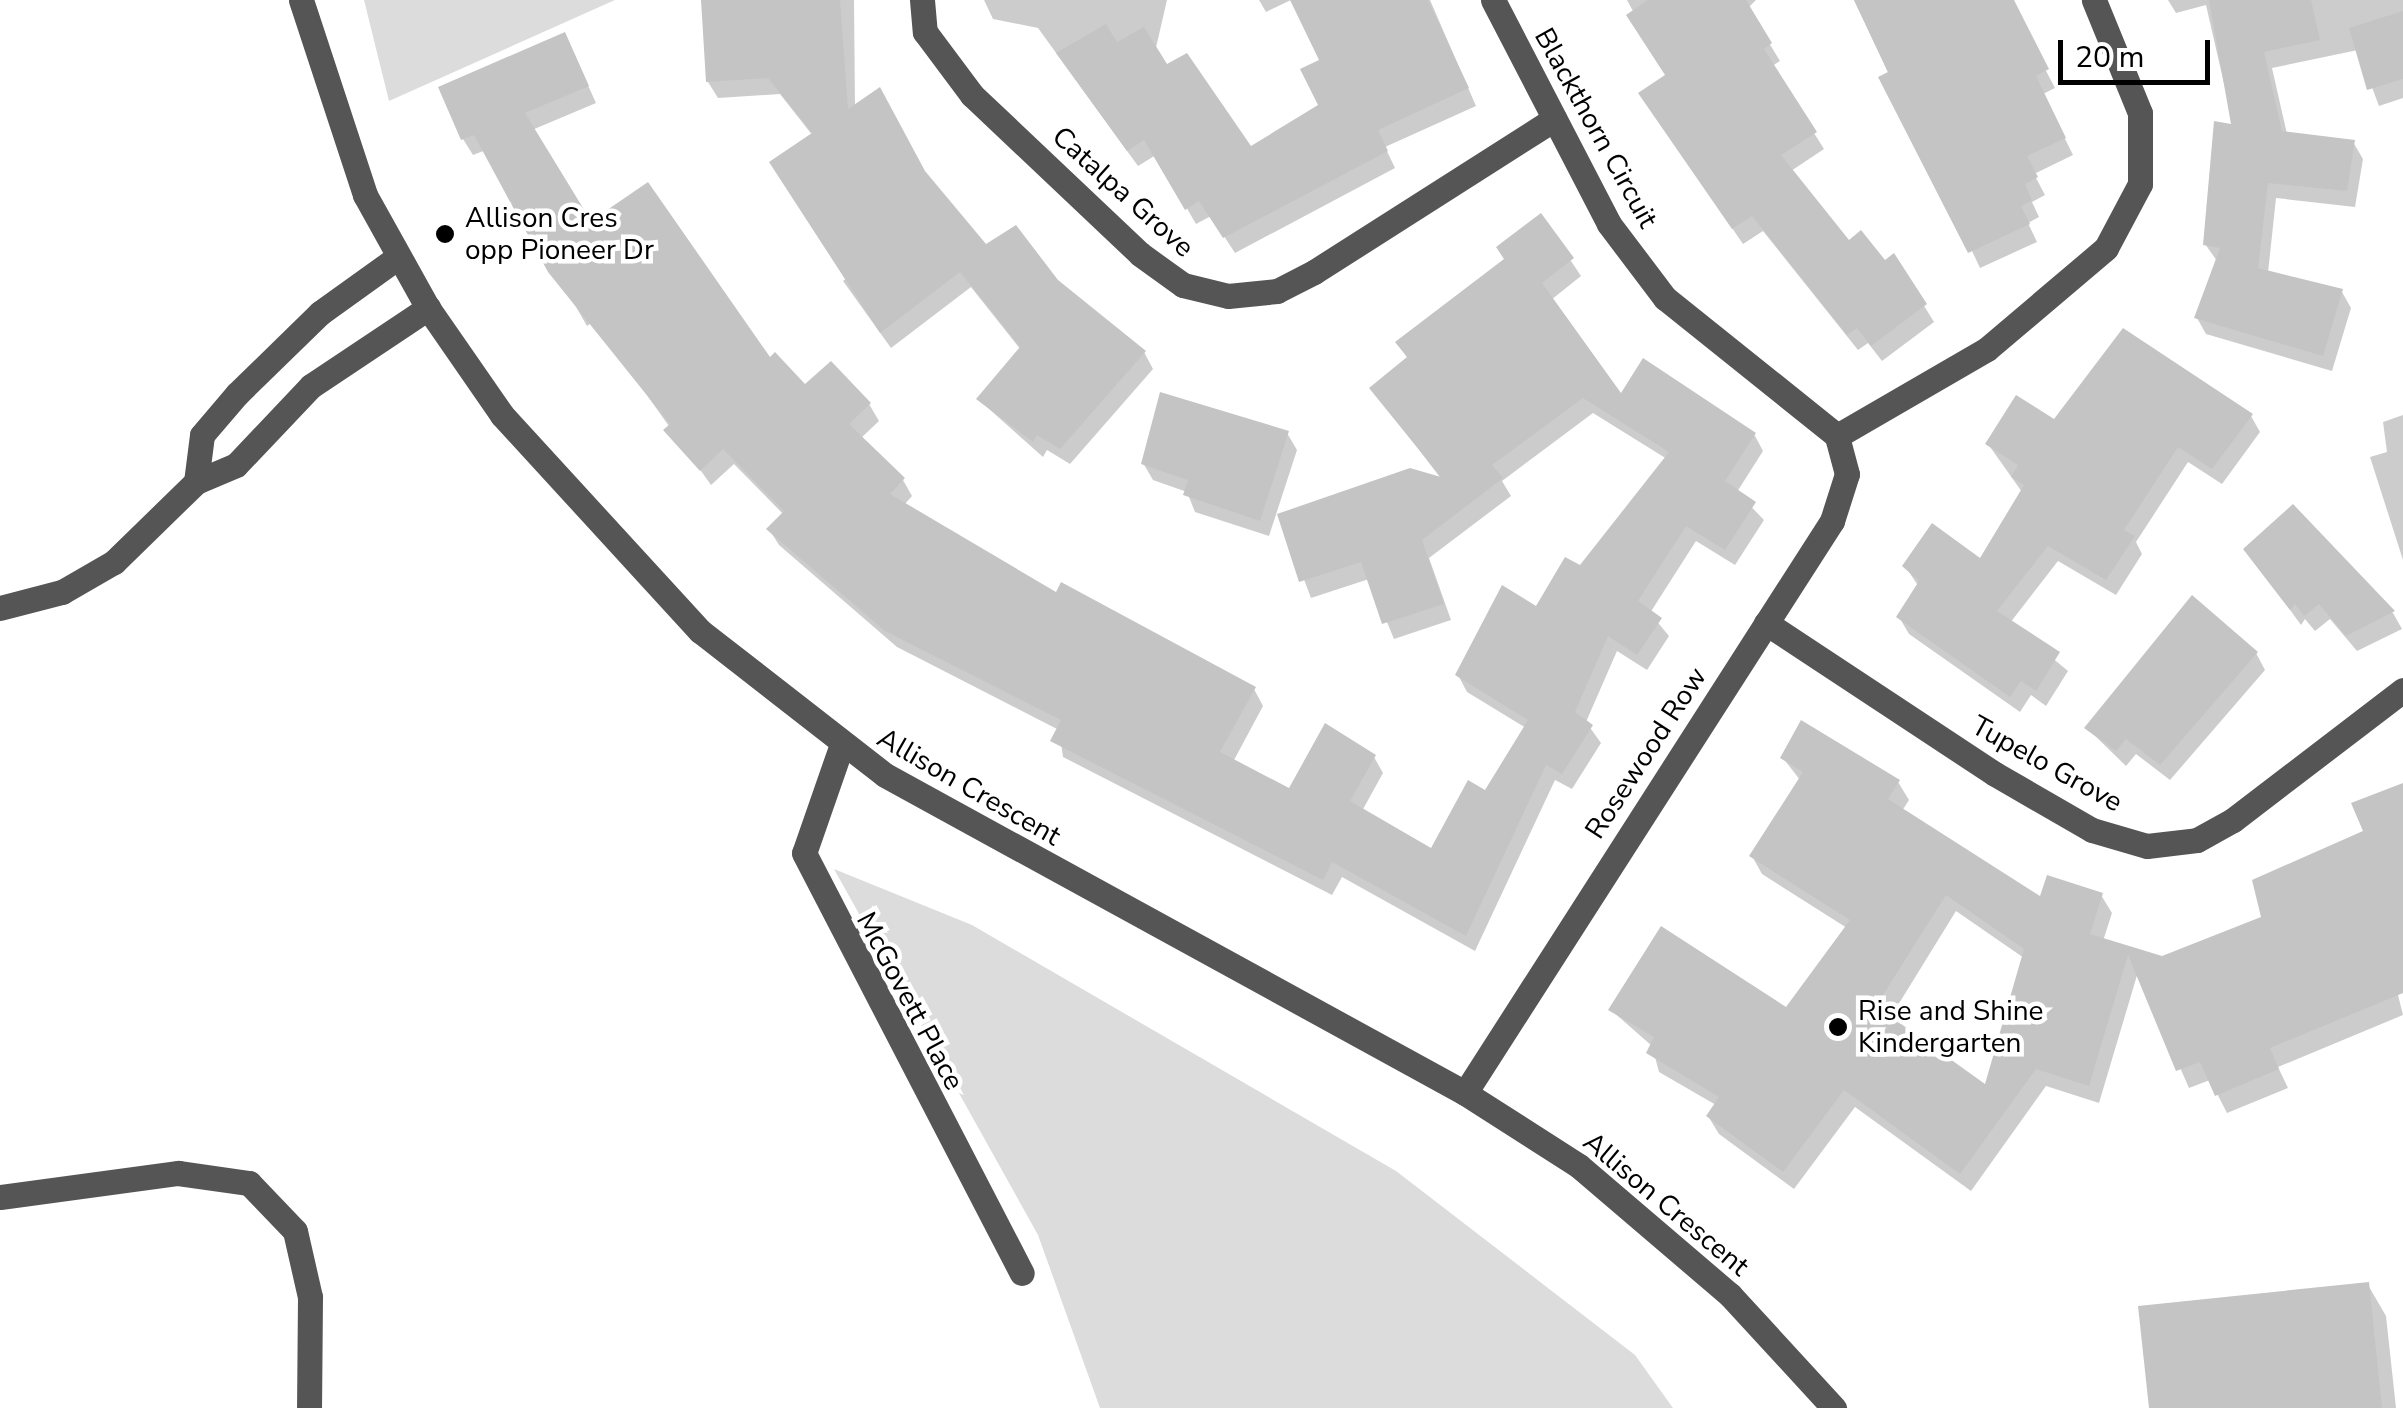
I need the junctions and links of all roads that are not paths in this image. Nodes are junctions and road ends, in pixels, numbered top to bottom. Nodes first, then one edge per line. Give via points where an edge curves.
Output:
1 (302, 0) edge
2 (922, 0) edge
3 (1493, 0) edge
4 (2094, 0) edge
5 (1554, 119) junction
6 (398, 257) junction
7 (428, 308) junction
8 (1836, 436) junction
9 (196, 482) junction
10 (0, 608) edge
11 (1766, 623) junction
12 (2403, 690) edge
13 (841, 746) junction
14 (1465, 1093) junction
15 (0, 1196) edge
16 (1022, 1274) dead end
17 (309, 1408) edge
18 (1834, 1408) edge

1 - 6 street, Allison Crescent via 365,195
2 - 5 street, Catalpa Grove via 925,32 972,95 1140,254 1183,285 1228,296 1277,292 1314,272
3 - 5 street, Blackthorn Circuit
4 - 8 street via 2137,86 2140,113 2140,184 2106,248 1987,349
5 - 8 street, Blackthorn Circuit via 1609,224 1665,298
6 - 7 street, Allison Crescent
6 - 9 street via 320,312 237,394 202,435
7 - 9 street via 311,386 236,464
7 - 13 street, Allison Crescent via 502,414 637,570
8 - 11 street, Rosewood Row via 1847,474 1832,522
9 - 10 street via 114,562 62,592
11 - 12 street, Tupelo Grove via 1995,774 2092,830 2147,846 2197,840 2233,820
11 - 14 street, Rosewood Row
13 - 14 street, Allison Crescent
13 - 16 street, McGovett Place via 804,853
14 - 18 street, Allison Crescent via 1579,1166 1676,1244
15 - 17 street via 178,1172 249,1184 295,1231 310,1298

